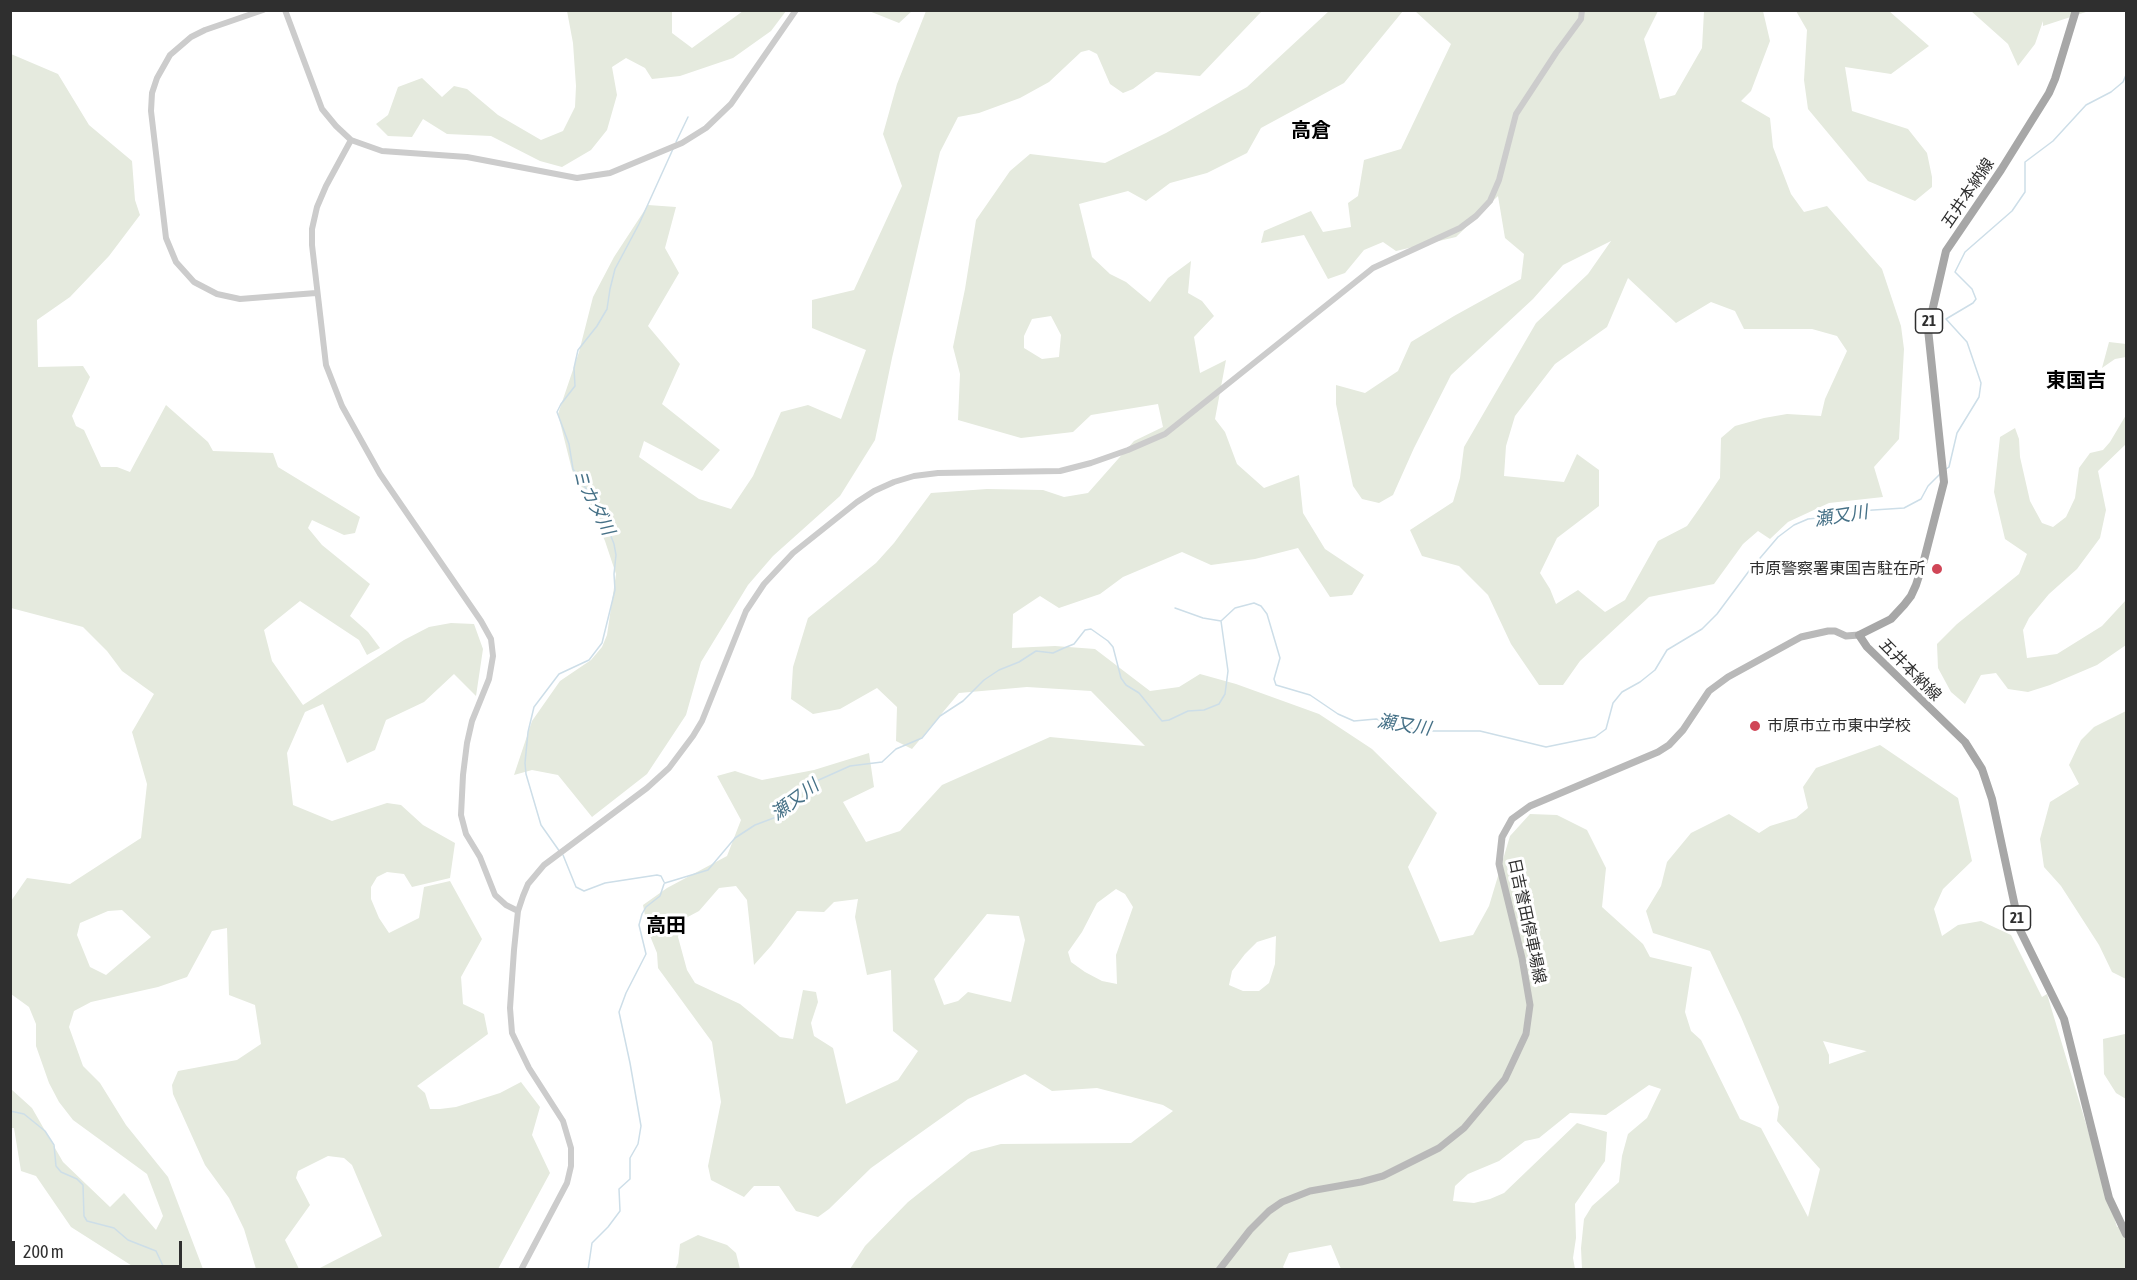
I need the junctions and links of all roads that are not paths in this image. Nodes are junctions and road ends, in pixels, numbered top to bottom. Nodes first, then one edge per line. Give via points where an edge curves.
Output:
1 (263, 10) edge
2 (285, 10) edge
3 (796, 10) edge
4 (1582, 10) edge
5 (2076, 10) edge
6 (351, 140) junction
7 (316, 293) junction
8 (1859, 635) junction
9 (518, 911) junction
10 (2127, 1234) edge
11 (521, 1269) edge
12 (1219, 1269) edge

1 - 7 street via 191,37 170,55 157,78 151,111 166,238 176,262 194,282 217,294 240,299
2 - 6 street via 322,109
3 - 6 street via 718,118 682,143 610,173 567,178 467,158 382,151
4 - 9 street via 1581,19 1516,114 1499,180 1490,201 1476,216 1460,228 1373,268 1165,434 1101,460 1060,471 938,473 894,482 857,502 793,553 764,584 746,611 693,736 660,777 544,865 528,884
5 - 8 main road, 五井本納線 / 21 via 2049,93 1944,259 1928,329 1944,482 1911,596 1891,619
6 - 7 street via 317,207 312,229
7 - 9 street via 326,364 342,406 380,474 491,639 489,679 466,742 461,815 495,895
8 - 10 main road, 五井本納線 / 21 via 1965,742 1982,769 2020,930 2064,1019 2107,1191
8 - 12 main road, 日吉誉田停車場線 via 1828,631 1801,637 1728,676 1709,691 1683,730 1658,753 1530,806 1512,819 1502,837 1499,864 1530,1005 1526,1034 1505,1079 1464,1128 1439,1148 1383,1176 1288,1199 1250,1230
9 - 11 street via 512,1033 528,1068 563,1121 571,1148 567,1183

